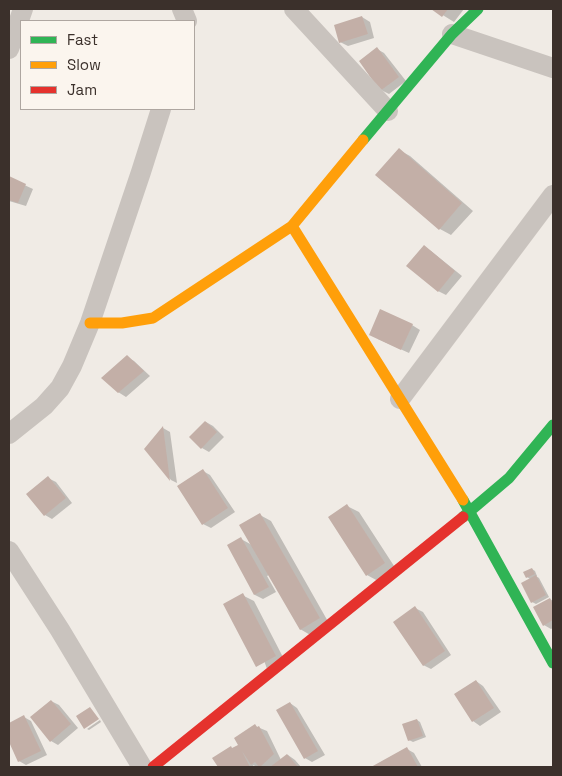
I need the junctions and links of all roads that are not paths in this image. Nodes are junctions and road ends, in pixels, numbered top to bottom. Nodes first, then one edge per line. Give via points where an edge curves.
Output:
1 (23, 9) edge
2 (294, 9) edge
3 (478, 9) edge
4 (452, 34) junction
5 (9, 49) edge
6 (553, 68) edge
7 (161, 110) edge
8 (388, 111) junction
9 (553, 195) edge
10 (292, 226) junction
11 (90, 323) junction
12 (400, 399) junction
13 (553, 426) edge
14 (9, 434) edge
15 (470, 511) junction
16 (9, 551) edge
17 (553, 663) edge
18 (142, 767) edge
19 (153, 767) edge

1 - 5 street
2 - 8 street
3 - 4 street
4 - 6 street
4 - 8 street
7 - 11 street
8 - 10 street
9 - 12 street
10 - 11 street via 153,318 111,324
10 - 12 street
11 - 14 street via 60,388 44,406
12 - 15 street
13 - 15 street via 509,478
15 - 17 street
15 - 19 street
16 - 18 street

